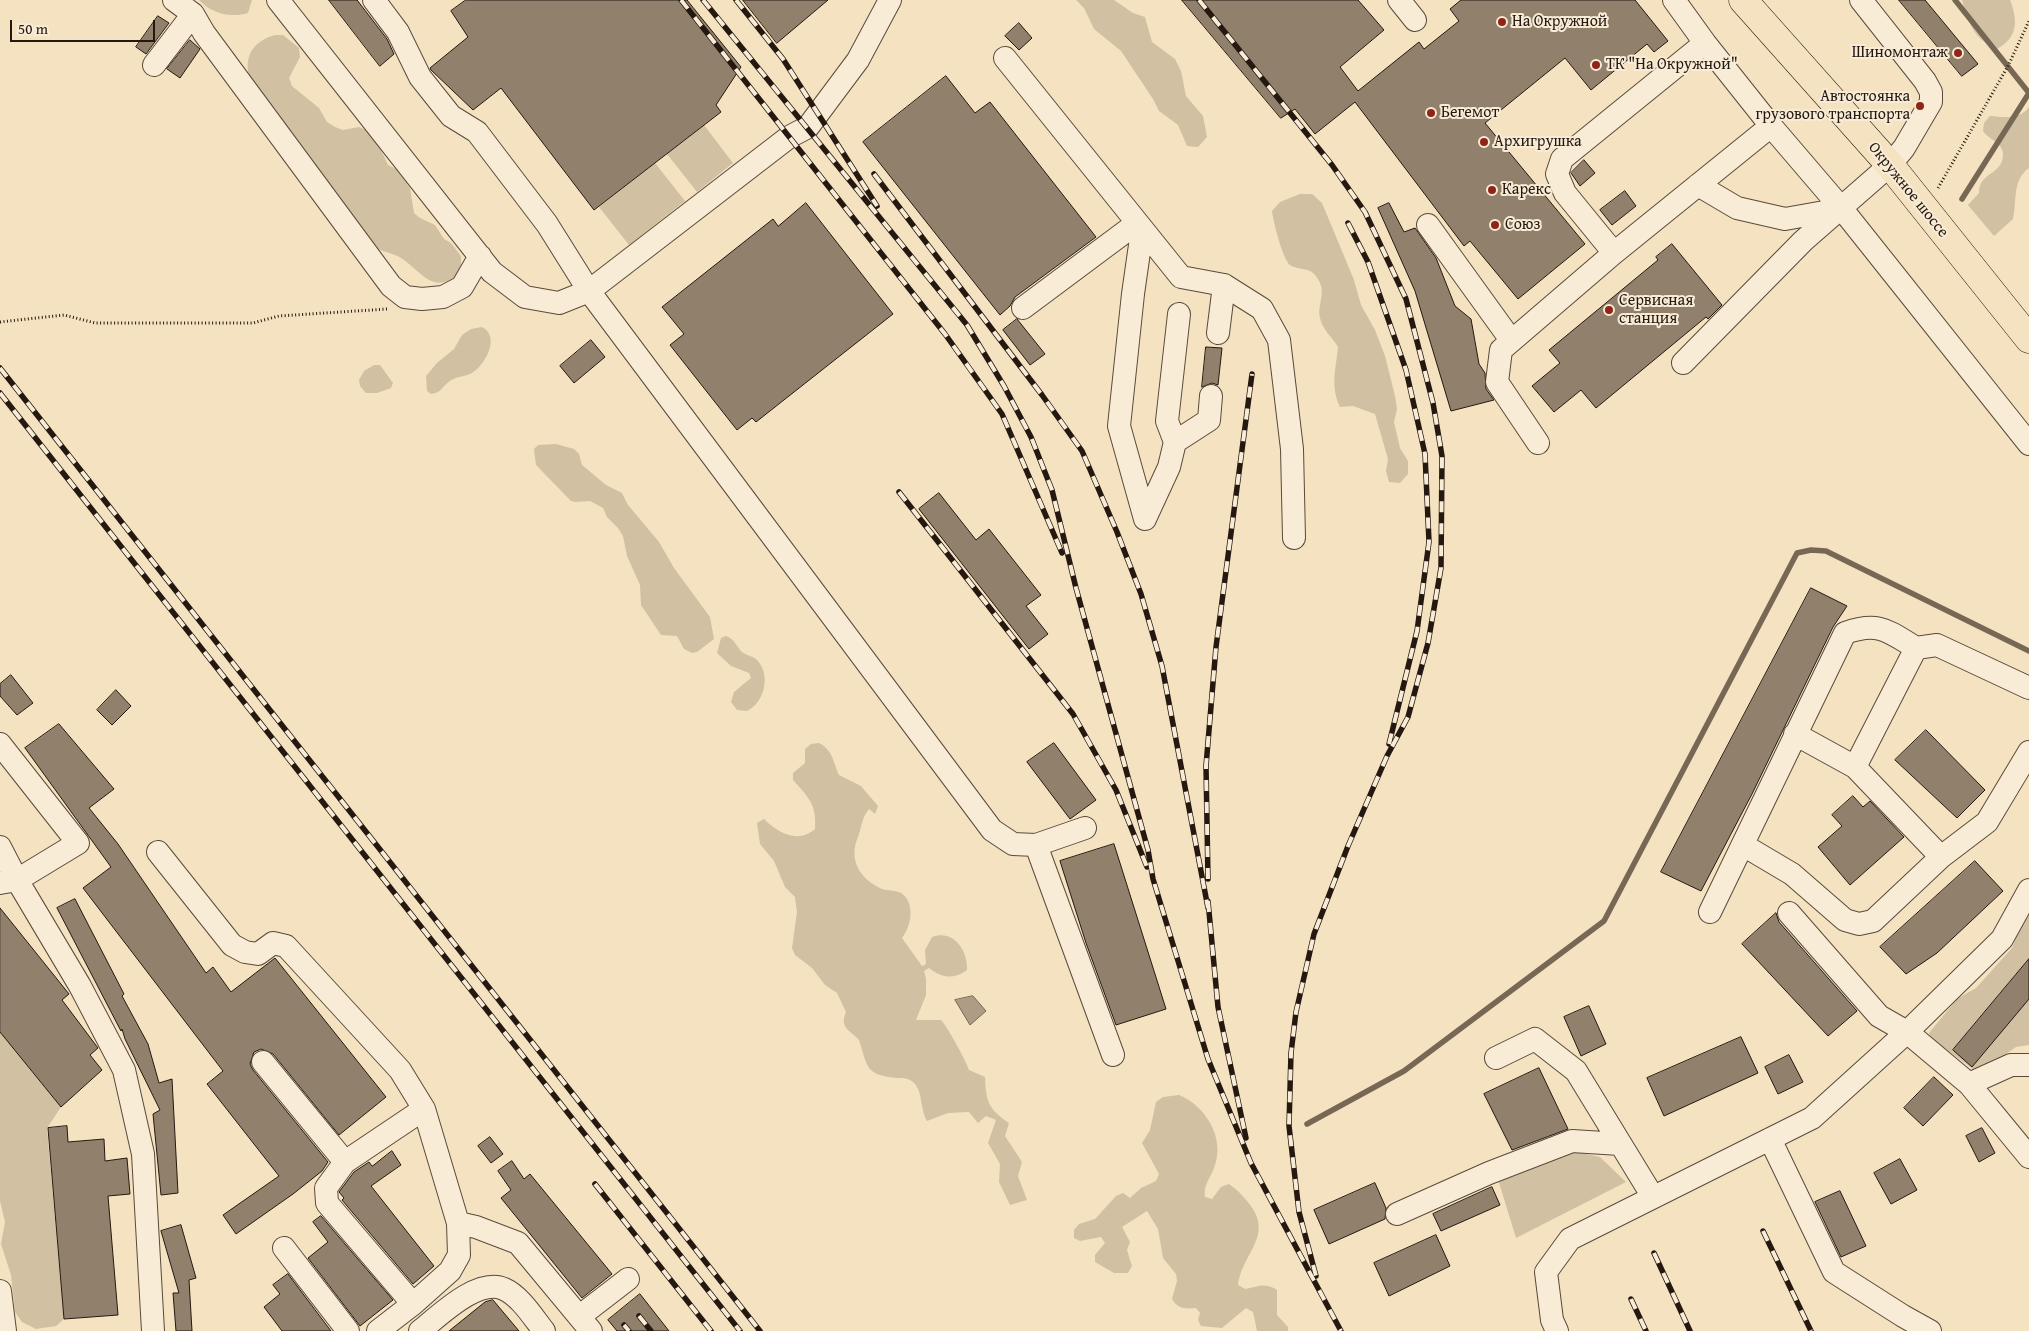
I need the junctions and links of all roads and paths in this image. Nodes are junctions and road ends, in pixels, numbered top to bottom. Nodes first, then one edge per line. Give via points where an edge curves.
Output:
1 (174, 0) edge
2 (278, 0) edge
3 (890, 0) edge
4 (1399, 0) edge
5 (1674, 0) edge
6 (1743, 0) edge
7 (1861, 0) edge
8 (383, 3) edge
9 (193, 14) junction
10 (1415, 20) dead end
11 (2029, 22) edge
12 (1705, 43) junction
13 (1005, 58) dead end
14 (154, 65) dead end
15 (1771, 126) junction
16 (1890, 165) junction
17 (1698, 185) junction
18 (1842, 209) junction
19 (1929, 215) junction
20 (1428, 225) dead end
21 (1140, 227) junction
22 (1614, 253) junction
23 (480, 256) junction
24 (1224, 284) junction
25 (589, 291) junction
26 (1023, 308) dead end
27 (393, 309) dead end
28 (1178, 314) dead end
29 (0, 322) edge
30 (1218, 332) dead end
31 (2029, 339) edge
32 (1511, 340) junction
33 (1683, 363) dead end
34 (1211, 396) dead end
35 (1175, 442) junction
36 (1538, 443) dead end
37 (2029, 444) edge
38 (1294, 538) dead end
39 (1916, 648) junction
40 (2029, 688) edge
41 (1795, 734) junction
42 (0, 744) edge
43 (2029, 752) edge
44 (1855, 767) junction
45 (1085, 828) dead end
46 (1036, 845) junction
47 (1743, 845) junction
48 (0, 847) edge
49 (158, 852) dead end
50 (1941, 857) junction
51 (8, 882) edge
52 (2029, 890) edge
53 (1710, 912) dead end
54 (1789, 913) dead end
55 (1907, 1032) junction
56 (1113, 1055) dead end
57 (1496, 1058) dead end
58 (263, 1062) dead end
59 (2029, 1065) edge
60 (1969, 1084) junction
61 (424, 1109) junction
62 (1770, 1139) junction
63 (1620, 1144) junction
64 (2029, 1157) edge
65 (345, 1162) junction
66 (1652, 1197) junction
67 (1397, 1214) dead end
68 (458, 1223) junction
69 (284, 1248) dead end
70 (628, 1279) dead end
71 (0, 1291) edge
72 (414, 1304) junction
73 (586, 1324) edge
74 (5, 1331) edge
75 (153, 1331) edge
76 (348, 1331) edge
77 (378, 1331) edge
78 (420, 1331) edge
79 (544, 1331) edge
80 (1557, 1331) edge
81 (1930, 1331) edge

1 - 9 street
2 - 23 street
3 - 25 street via 858,60 808,127 789,137
4 - 10 street
5 - 12 street
6 - 16 main road, Окружное шоссе
7 - 16 street via 1931,92 1931,102
8 - 25 street via 420,76 451,116 477,132 547,224
9 - 14 street
9 - 23 street via 391,286 405,297 443,297 462,287
11 - 19 path via 2008,66 1940,180
12 - 15 street
12 - 22 street via 1562,159 1557,174 1564,193
13 - 21 street
15 - 17 street
15 - 18 street
16 - 18 street
16 - 19 main road, Окружное шоссе
17 - 18 street via 1737,208 1784,219
17 - 22 street
18 - 33 street via 1803,241
18 - 37 street
19 - 31 main road, Окружное шоссе
20 - 32 street
21 - 24 street via 1181,277
21 - 26 street
21 - 35 street via 1119,426 1145,519 1169,467
22 - 32 street
23 - 25 street via 492,272 525,297 559,304
24 - 30 street
24 - 38 street via 1262,309 1279,340 1292,449
25 - 46 street via 992,830 1013,844
27 - 29 path via 279,316 253,322 95,323 64,315
28 - 35 street via 1167,422
32 - 36 street via 1501,350 1497,382
34 - 35 street via 1209,420
39 - 40 street via 1937,645
39 - 41 street via 1884,628 1860,627 1845,633
39 - 44 street
41 - 44 street
41 - 47 street
42 - 51 street via 78,843
43 - 50 street via 1986,822
44 - 50 street
45 - 46 street
46 - 56 street
47 - 50 street via 1792,874 1845,920 1859,924 1874,920
47 - 53 street
48 - 51 street
49 - 61 street via 232,945 258,954 272,943 286,946 400,1070
51 - 75 street via 80,986 124,1070 143,1154
52 - 55 street via 2002,939
54 - 55 street via 1879,1016
55 - 60 street
55 - 62 street via 1812,1118
57 - 63 street via 1535,1039 1576,1071
58 - 65 street
59 - 60 street via 2010,1066
60 - 64 street
61 - 65 street
61 - 68 street
62 - 66 street
62 - 81 street via 1834,1272
63 - 66 street
63 - 67 street via 1572,1141 1488,1173
65 - 72 street via 326,1188 327,1203
66 - 80 street via 1570,1239 1546,1272 1552,1320
68 - 72 street via 459,1255 450,1271
68 - 73 street via 476,1226 518,1243
69 - 76 street
70 - 73 street
71 - 74 street
72 - 77 street
78 - 79 street via 470,1293 488,1287 503,1288 524,1306

